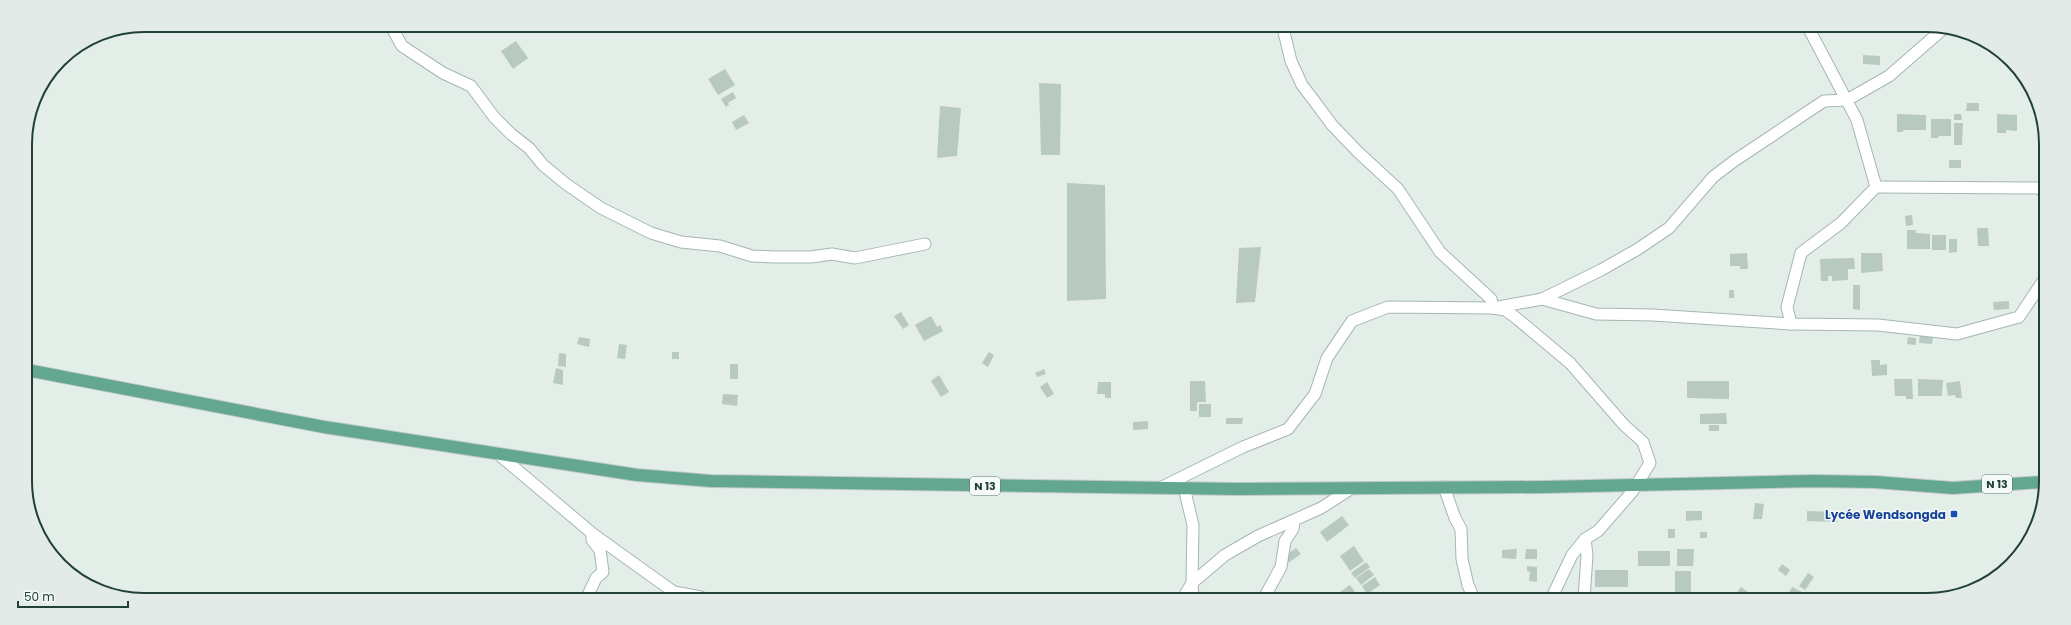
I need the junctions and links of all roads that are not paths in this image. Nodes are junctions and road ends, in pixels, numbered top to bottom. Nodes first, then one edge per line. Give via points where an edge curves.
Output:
1 (394, 32) edge
2 (1284, 32) edge
3 (1811, 32) edge
4 (1939, 33) edge
5 (1847, 100) junction
6 (1876, 187) junction
7 (2039, 188) edge
8 (925, 244) dead end
9 (2039, 287) edge
10 (1542, 299) junction
11 (1493, 308) junction
12 (1791, 324) junction
13 (32, 371) edge
14 (496, 453) junction
15 (2039, 482) edge
16 (1635, 484) junction
17 (1444, 487) junction
18 (1160, 488) junction
19 (1352, 488) junction
20 (1187, 489) junction
21 (1294, 521) junction
22 (593, 534) junction
23 (1585, 539) junction
24 (1192, 583) junction
25 (589, 593) edge
26 (679, 593) edge
27 (1186, 593) edge
28 (1193, 593) edge
29 (1267, 593) edge
30 (1471, 593) edge
31 (1554, 593) edge
32 (1584, 593) edge

1 - 8 street via 402,46 471,86 494,117 566,184 620,219 664,239 720,246 752,256 776,258 832,254 856,258
2 - 11 street via 1291,61 1306,91 1358,152 1398,189 1440,252 1491,299
3 - 5 street
4 - 5 street via 1889,76
5 - 6 street via 1857,120
5 - 10 street via 1824,101 1774,133 1713,177 1669,228 1638,250
6 - 7 street
6 - 12 street via 1842,223 1801,253 1787,307
9 - 12 street via 2020,317 1957,334 1878,325
10 - 11 street
10 - 12 street via 1596,314
11 - 16 street via 1505,310 1515,317 1570,363 1624,425 1643,442 1650,463
11 - 18 street via 1388,307 1352,321 1327,358 1315,394 1288,429 1243,447
13 - 14 main road, N 13 via 317,425
14 - 18 main road, N 13 via 637,475 711,481
14 - 22 street
15 - 16 main road, N 13 via 1953,488 1875,482 1814,481
16 - 17 main road, N 13
16 - 23 street via 1632,492 1598,531
17 - 19 main road, N 13
17 - 30 street via 1461,530 1462,559
18 - 20 main road, N 13
19 - 20 main road, N 13
19 - 21 street via 1321,508
20 - 24 street via 1186,496 1193,525
21 - 24 street via 1258,536 1225,555
21 - 29 street via 1293,529 1285,541 1281,567
22 - 25 street via 592,540 600,550 603,572 596,578
22 - 26 street via 674,592
23 - 31 street via 1572,555
23 - 32 street via 1587,555
24 - 27 street
24 - 28 street

